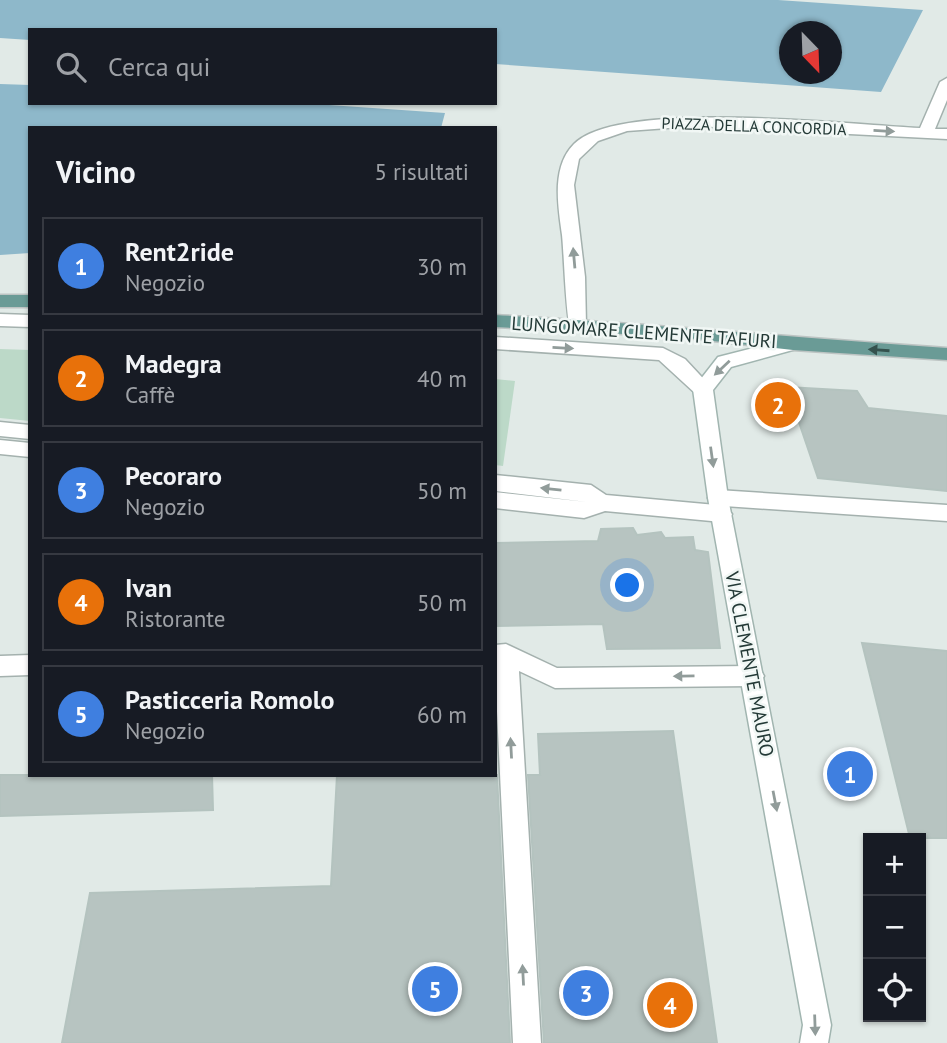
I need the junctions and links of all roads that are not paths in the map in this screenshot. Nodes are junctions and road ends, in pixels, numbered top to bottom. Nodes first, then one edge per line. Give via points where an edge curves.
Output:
1 (947, 82) edge
2 (926, 133) junction
3 (947, 134) edge
4 (0, 301) edge
5 (28, 301) edge
6 (0, 320) edge
7 (28, 321) edge
8 (497, 321) edge
9 (576, 326) junction
10 (497, 344) edge
11 (793, 344) junction
12 (947, 354) edge
13 (703, 389) junction
14 (0, 429) edge
15 (28, 432) edge
16 (0, 447) edge
17 (28, 450) edge
18 (497, 483) edge
19 (497, 500) edge
20 (601, 503) junction
21 (720, 506) junction
22 (947, 513) edge
23 (501, 654) edge
24 (28, 665) edge
25 (0, 666) edge
26 (752, 676) junction
27 (527, 1043) edge
28 (814, 1043) edge

1 - 2 street
2 - 3 street, PIAZZA DELLA CONCORDIA
9 -> 2 street, PIAZZA DELLA CONCORDIA via 567,177 572,157 603,133 656,122 695,121
4 - 5 main road
6 - 7 street
8 - 9 main road, LUNGOMARE CLEMENTE TAFURI
9 - 11 main road, LUNGOMARE CLEMENTE TAFURI
10 -> 13 street, LUNGOMARE CLEMENTE TAFURI via 663,354
12 -> 11 main road
11 -> 13 street via 725,362
13 -> 21 street, VIA CLEMENTE MAURO
14 - 15 street
16 - 17 street
20 -> 18 street via 592,493
19 - 20 street via 584,510
20 - 21 street
21 - 22 street
21 - 26 street, VIA CLEMENTE MAURO
26 -> 23 street via 555,678
27 -> 23 street
24 - 25 street
26 -> 28 street, VIA CLEMENTE MAURO via 817,1025

